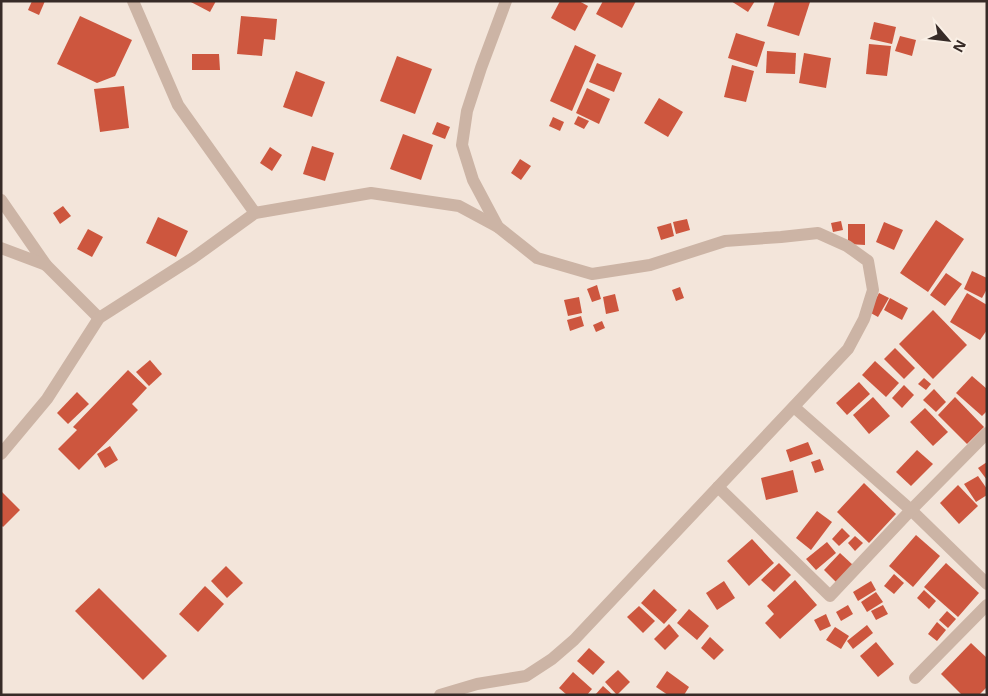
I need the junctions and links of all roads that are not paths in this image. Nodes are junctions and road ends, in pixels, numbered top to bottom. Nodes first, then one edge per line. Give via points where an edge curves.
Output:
1 (133, 1) edge
2 (506, 1) edge
3 (1, 200) edge
4 (255, 213) junction
5 (498, 227) junction
6 (1, 248) edge
7 (46, 265) junction
8 (99, 318) junction
9 (794, 407) junction
10 (987, 433) edge
11 (1, 454) edge
12 (718, 487) junction
13 (911, 510) junction
14 (987, 584) edge
15 (987, 605) edge
16 (915, 678) dead end
17 (440, 695) edge

1 - 4 street via 178,105
2 - 5 street via 467,111 462,145 474,180
3 - 7 street
4 - 5 street via 371,192 459,206
4 - 8 street via 193,258
5 - 9 street via 537,258 592,274 650,265 725,241 818,233 847,246 868,261 873,290 864,320 848,350
6 - 7 street
7 - 8 street
8 - 11 street via 47,399
9 - 12 street
9 - 13 street
10 - 13 street
12 - 13 street via 830,596
12 - 17 street via 574,640 552,659 526,676 477,684
13 - 14 street
15 - 16 street

